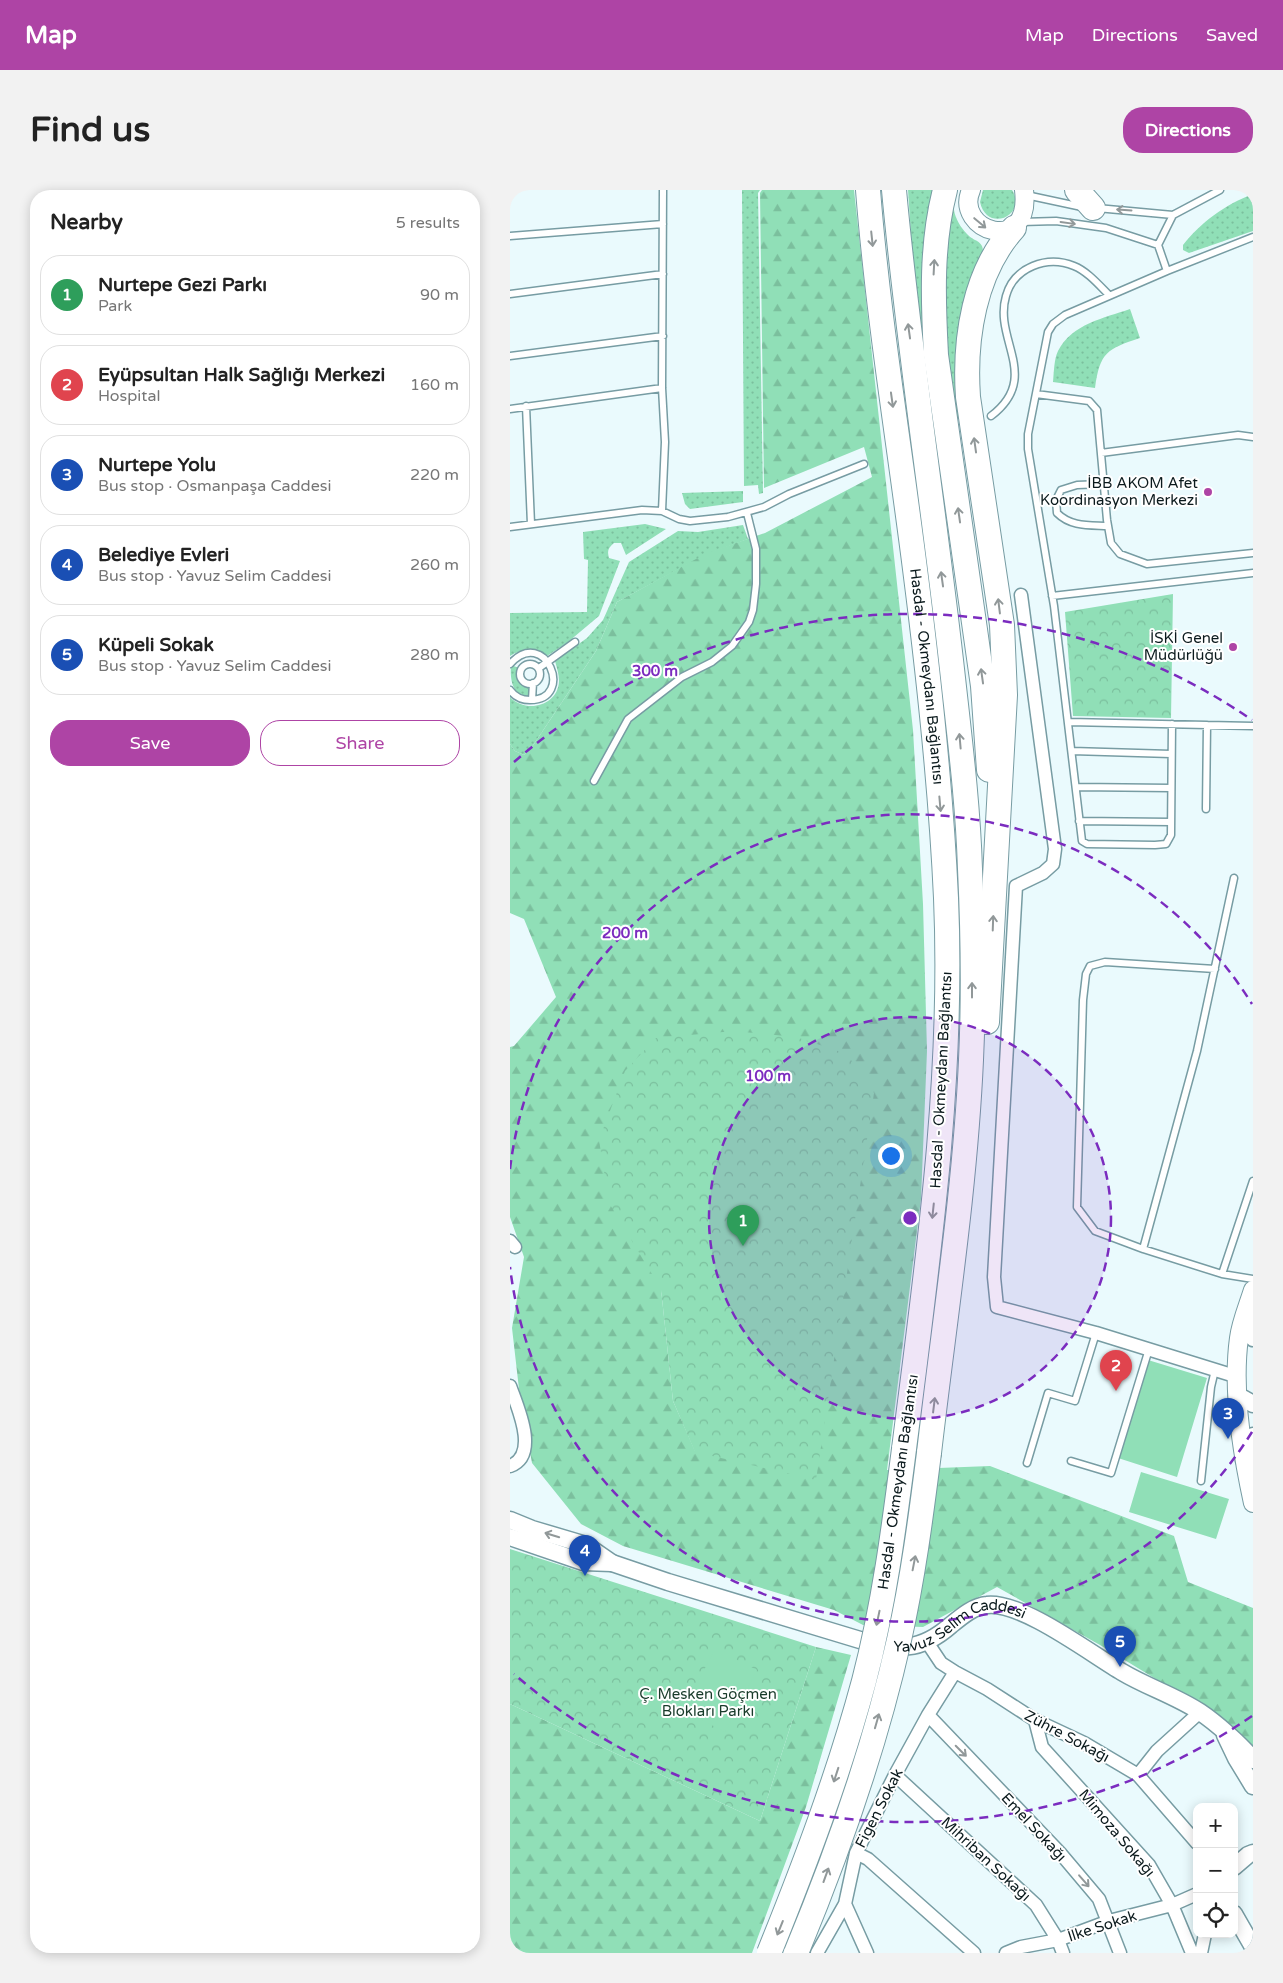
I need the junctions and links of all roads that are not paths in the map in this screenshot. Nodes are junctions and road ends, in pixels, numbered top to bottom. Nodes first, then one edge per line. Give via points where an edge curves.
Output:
1 (663, 190) edge
2 (868, 190) edge
3 (894, 190) edge
4 (945, 190) edge
5 (971, 190) edge
6 (1077, 190) edge
7 (1220, 190) edge
8 (1025, 192) edge
9 (1093, 208) junction
10 (1173, 215) junction
11 (663, 224) junction
12 (1017, 225) junction
13 (510, 236) edge
14 (1253, 236) edge
15 (1158, 245) junction
16 (1167, 271) junction
17 (663, 274) junction
18 (510, 294) edge
19 (1109, 295) junction
20 (663, 336) junction
21 (510, 356) edge
22 (662, 388) junction
23 (1036, 394) junction
24 (526, 406) junction
25 (510, 409) edge
26 (991, 416) dead end
27 (1253, 437) edge
28 (1101, 453) junction
29 (864, 464) dead end
30 (1103, 484) junction
31 (662, 512) junction
32 (746, 513) junction
33 (531, 524) junction
34 (1108, 526) junction
35 (510, 528) edge
36 (1253, 553) edge
37 (1253, 573) edge
38 (1021, 595) dead end
39 (1052, 596) junction
40 (575, 642) dead end
41 (511, 662) edge
42 (548, 662) junction
43 (522, 668) junction
44 (539, 668) junction
45 (533, 683) junction
46 (510, 690) edge
47 (532, 700) junction
48 (1069, 722) junction
49 (1172, 724) junction
50 (1207, 725) junction
51 (1253, 726) edge
52 (1072, 751) junction
53 (1171, 754) junction
54 (594, 781) dead end
55 (1076, 787) junction
56 (1171, 788) junction
57 (1206, 809) dead end
58 (1079, 821) junction
59 (1171, 822) junction
60 (996, 846) junction
61 (1234, 878) dead end
62 (1215, 969) junction
63 (963, 1161) junction
64 (1253, 1181) edge
65 (1143, 1249) junction
66 (1222, 1274) junction
67 (1253, 1279) edge
68 (1253, 1290) edge
69 (1249, 1316) edge
70 (1096, 1333) junction
71 (1253, 1338) edge
72 (1149, 1349) junction
73 (1215, 1370) junction
74 (1238, 1377) junction
75 (510, 1386) edge
76 (1245, 1395) edge
77 (1253, 1404) edge
78 (1253, 1436) edge
79 (1244, 1460) junction
80 (1071, 1461) dead end
81 (1026, 1463) dead end
82 (510, 1466) edge
83 (1201, 1482) dead end
84 (1253, 1503) edge
85 (510, 1520) edge
86 (510, 1537) edge
87 (612, 1563) junction
88 (927, 1642) junction
89 (955, 1672) junction
90 (1200, 1712) junction
91 (928, 1715) junction
92 (1035, 1720) junction
93 (1224, 1733) junction
94 (1253, 1760) edge
95 (895, 1775) junction
96 (1138, 1775) junction
97 (1253, 1786) edge
98 (1193, 1838) edge
99 (1251, 1852) edge
100 (856, 1853) junction
101 (1238, 1863) edge
102 (1193, 1896) edge
103 (845, 1904) junction
104 (1172, 1905) junction
105 (1109, 1921) junction
106 (1238, 1921) edge
107 (1204, 1938) edge
108 (1058, 1940) junction
109 (1253, 1947) edge
110 (769, 1953) edge
111 (796, 1953) edge
112 (816, 1953) edge
113 (867, 1953) edge
114 (974, 1953) edge
115 (1006, 1953) edge
116 (1062, 1953) edge
117 (1120, 1953) edge
118 (1192, 1953) edge
119 (1202, 1953) edge

1 - 11 lane
2 -> 110 highway, Hasdal - Okmeydanı Bağlantısı, bridge via 924,642 940,805 946,901 946,1024 941,1128 891,1553 864,1680 846,1743 819,1824
63 -> 3 highway, Hasdal - Okmeydanı Bağlantısı via 971,1062 970,864 944,594
60 -> 4 highway via 983,686 936,355 934,266
5 -> 12 main road via 968,204 979,225 994,231 1004,231
6 - 9 highway
7 - 10 lane
8 - 9 lane
8 - 12 main road via 1024,213
10 -> 9 lane
10 - 15 lane
11 - 13 lane
11 - 17 lane
12 -> 15 lane via 1056,221 1106,228
60 -> 12 highway via 1004,742 1003,654 966,367 972,320 986,274 1005,238
14 - 16 lane
15 - 16 lane
16 - 19 lane
17 - 18 lane
17 - 20 lane
19 - 23 lane via 1053,324 1048,332
19 - 26 lane via 1075,266 1061,262 1033,265 1020,273 1010,284 1005,297 1006,330 1016,365 1013,384 1009,397
20 - 21 lane
20 - 22 lane
22 - 24 lane
22 - 31 lane via 665,442
23 - 28 lane via 1089,401 1097,410
23 - 39 lane via 1028,449
24 - 25 lane
24 - 33 lane
27 - 28 lane via 1238,436
28 - 30 lane
29 - 32 lane
30 - 34 lane
30 - 34 lane via 1077,485 1061,490 1056,500 1057,513 1065,521 1075,524
31 - 32 lane via 690,521
31 - 33 lane via 642,510
32 - 54 lane via 756,549 756,584 749,622 732,646 712,662 682,677 628,719
33 - 35 lane
34 - 36 lane via 1111,543 1120,554 1147,564
37 - 39 lane
38 - 70 street via 1055,848 1053,864 1043,873 1016,886 994,1277 997,1307
39 - 48 lane
40 - 42 lane
41 - 42 lane via 529,653 544,657
41 - 43 lane
42 - 44 lane
42 - 47 lane via 553,669 552,685 542,697
43 - 44 lane via 530,664
43 - 45 lane via 523,680
44 - 45 lane via 539,678
45 - 47 lane
46 - 47 lane via 519,698
48 - 49 lane
48 - 52 lane
49 - 50 lane
49 - 53 lane
50 - 51 lane
50 - 57 lane
52 - 53 lane
52 - 55 lane
53 - 56 lane
55 - 56 lane
55 - 58 lane
56 - 59 lane
58 - 59 lane
58 - 59 lane via 1080,836 1087,844 1155,845 1166,844 1169,840
63 -> 60 highway via 981,1094
61 - 62 lane
62 - 65 lane via 1197,1051
62 - 65 lane via 1104,962 1090,966 1086,974 1077,1207 1094,1231
111 -> 63 highway, Hasdal - Okmeydanı Bağlantısı, bridge via 846,1821 890,1678 916,1555
64 - 66 lane
65 - 66 lane
66 - 67 lane
68 - 69 main road
69 - 71 street
69 - 74 main road via 1239,1338
70 - 72 street
70 - 81 lane via 1075,1401 1048,1393
72 - 73 street
72 - 80 lane via 1111,1472
73 - 74 street
73 - 83 lane
74 - 76 main road
75 - 82 street via 524,1423 526,1442 521,1456
76 - 77 street
76 - 79 main road
78 - 79 street
79 - 84 main road
87 -> 85 street, Yavuz Selim Caddesi via 586,1545
86 - 87 street, Yavuz Selim Caddesi via 583,1562
87 - 88 street, Yavuz Selim Caddesi via 860,1640 889,1647
88 - 89 street, Zühre Sokağı via 942,1663
88 - 90 street, Yavuz Selim Caddesi via 975,1608 988,1604 1008,1607 1123,1673
89 - 91 street, Figen Sokak
89 - 92 street, Zühre Sokağı
90 - 93 street, Yavuz Selim Caddesi
90 - 96 street via 1157,1750
91 - 95 street, Figen Sokak
91 -> 105 street, Emel Sokağı via 1068,1862 1099,1899
92 - 96 street, Zühre Sokağı via 1084,1743
92 - 104 street, Mimoza Sokağı via 1042,1747 1149,1866
93 - 94 street via 1246,1750
93 - 97 street, Yavuz Selim Caddesi
95 - 100 street, Figen Sokak
95 - 108 street, Mihriban Sokağı via 1036,1905
96 - 98 street, Zühre Sokağı
99 - 101 street
100 - 103 street, Figen Sokak
100 - 114 street via 868,1859
102 - 104 street, İlke Sokak
103 - 112 street, Figen Sokak
103 - 113 street
104 - 105 street, İlke Sokak
104 - 118 street, Mimoza Sokağı
105 - 108 street, İlke Sokak
105 - 117 street, Emel Sokağı
106 - 109 street
107 - 119 street
108 - 115 street, İlke Sokak
108 - 116 street, Mihriban Sokağı

